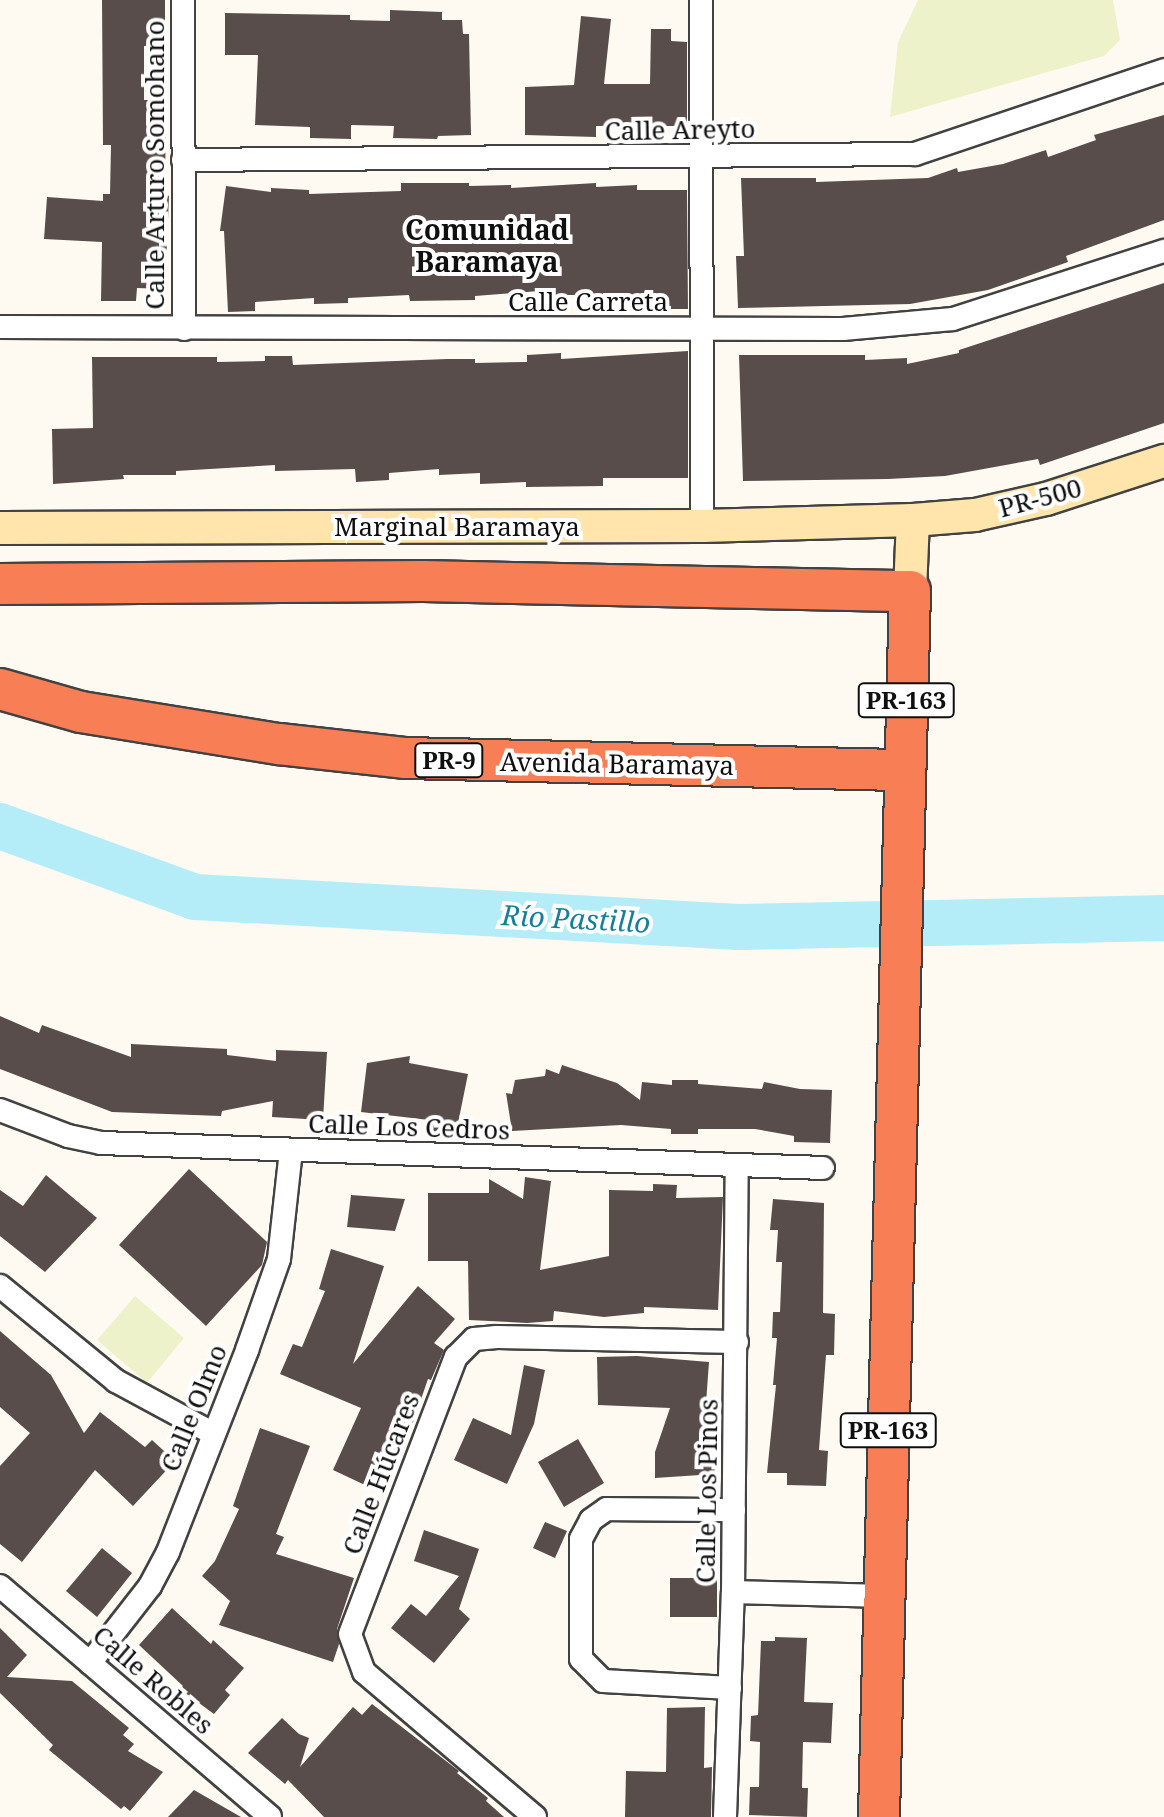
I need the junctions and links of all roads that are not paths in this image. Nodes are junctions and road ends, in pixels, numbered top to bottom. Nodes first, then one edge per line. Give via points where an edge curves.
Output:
1 (183, 0) edge
2 (701, 0) edge
3 (1164, 70) edge
4 (701, 158) junction
5 (183, 160) junction
6 (1164, 251) edge
7 (0, 327) edge
8 (184, 329) junction
9 (703, 330) junction
10 (1164, 461) edge
11 (913, 520) junction
12 (702, 526) junction
13 (0, 528) edge
14 (0, 584) edge
15 (910, 591) junction
16 (0, 689) edge
17 (904, 770) junction
18 (0, 1110) edge
19 (291, 1151) junction
20 (737, 1166) junction
21 (823, 1168) dead end
22 (0, 1286) edge
23 (737, 1342) junction
24 (212, 1433) junction
25 (734, 1510) junction
26 (0, 1586) edge
27 (733, 1592) junction
28 (884, 1596) junction
29 (90, 1663) junction
30 (730, 1688) junction
31 (270, 1817) edge
32 (535, 1817) edge
33 (725, 1817) edge
34 (879, 1817) edge

1 - 5 street, Calle Arturo Somohano
2 - 4 street
3 - 4 street, Calle Areyto via 915,154
4 - 5 street, Calle Areyto
4 - 9 street
5 - 8 street, Calle Arturo Somohano
6 - 9 street, Calle Carreta via 953,319 843,329
7 - 8 street, Calle Carreta
8 - 9 street, Calle Carreta
9 - 12 street
10 - 11 street, PR-500 / PR-500 via 1046,499 975,515
11 - 12 street, Marginal Baramaya
11 - 15 street, PR-163
12 - 13 street, Marginal Baramaya
14 - 15 highway via 423,581
15 - 17 highway, PR-163
16 - 17 highway, Avenida Baramaya / PR-9 via 81,712 406,758
17 - 28 highway, PR-163
18 - 19 street, Calle Los Cedros via 101,1143
19 - 20 street, Calle Los Cedros
19 - 24 street, Calle Olmo via 279,1259
20 - 21 street, Calle Los Cedros
20 - 23 street, Calle Los Pinos
22 - 24 street via 116,1381
23 - 25 street, Calle Los Pinos
23 - 32 street, Calle Húcares via 497,1337 474,1339 456,1357 350,1634 364,1672
24 - 29 street, Calle Olmo via 150,1586
25 - 27 street, Calle Los Pinos
25 - 30 street via 607,1509 591,1520 581,1539 581,1659 603,1681
26 - 29 street, Calle Robles
27 - 28 street
27 - 30 street, Calle Los Pinos
28 - 34 highway, PR-163
29 - 31 street, Calle Robles
30 - 33 street, Calle Los Pinos

